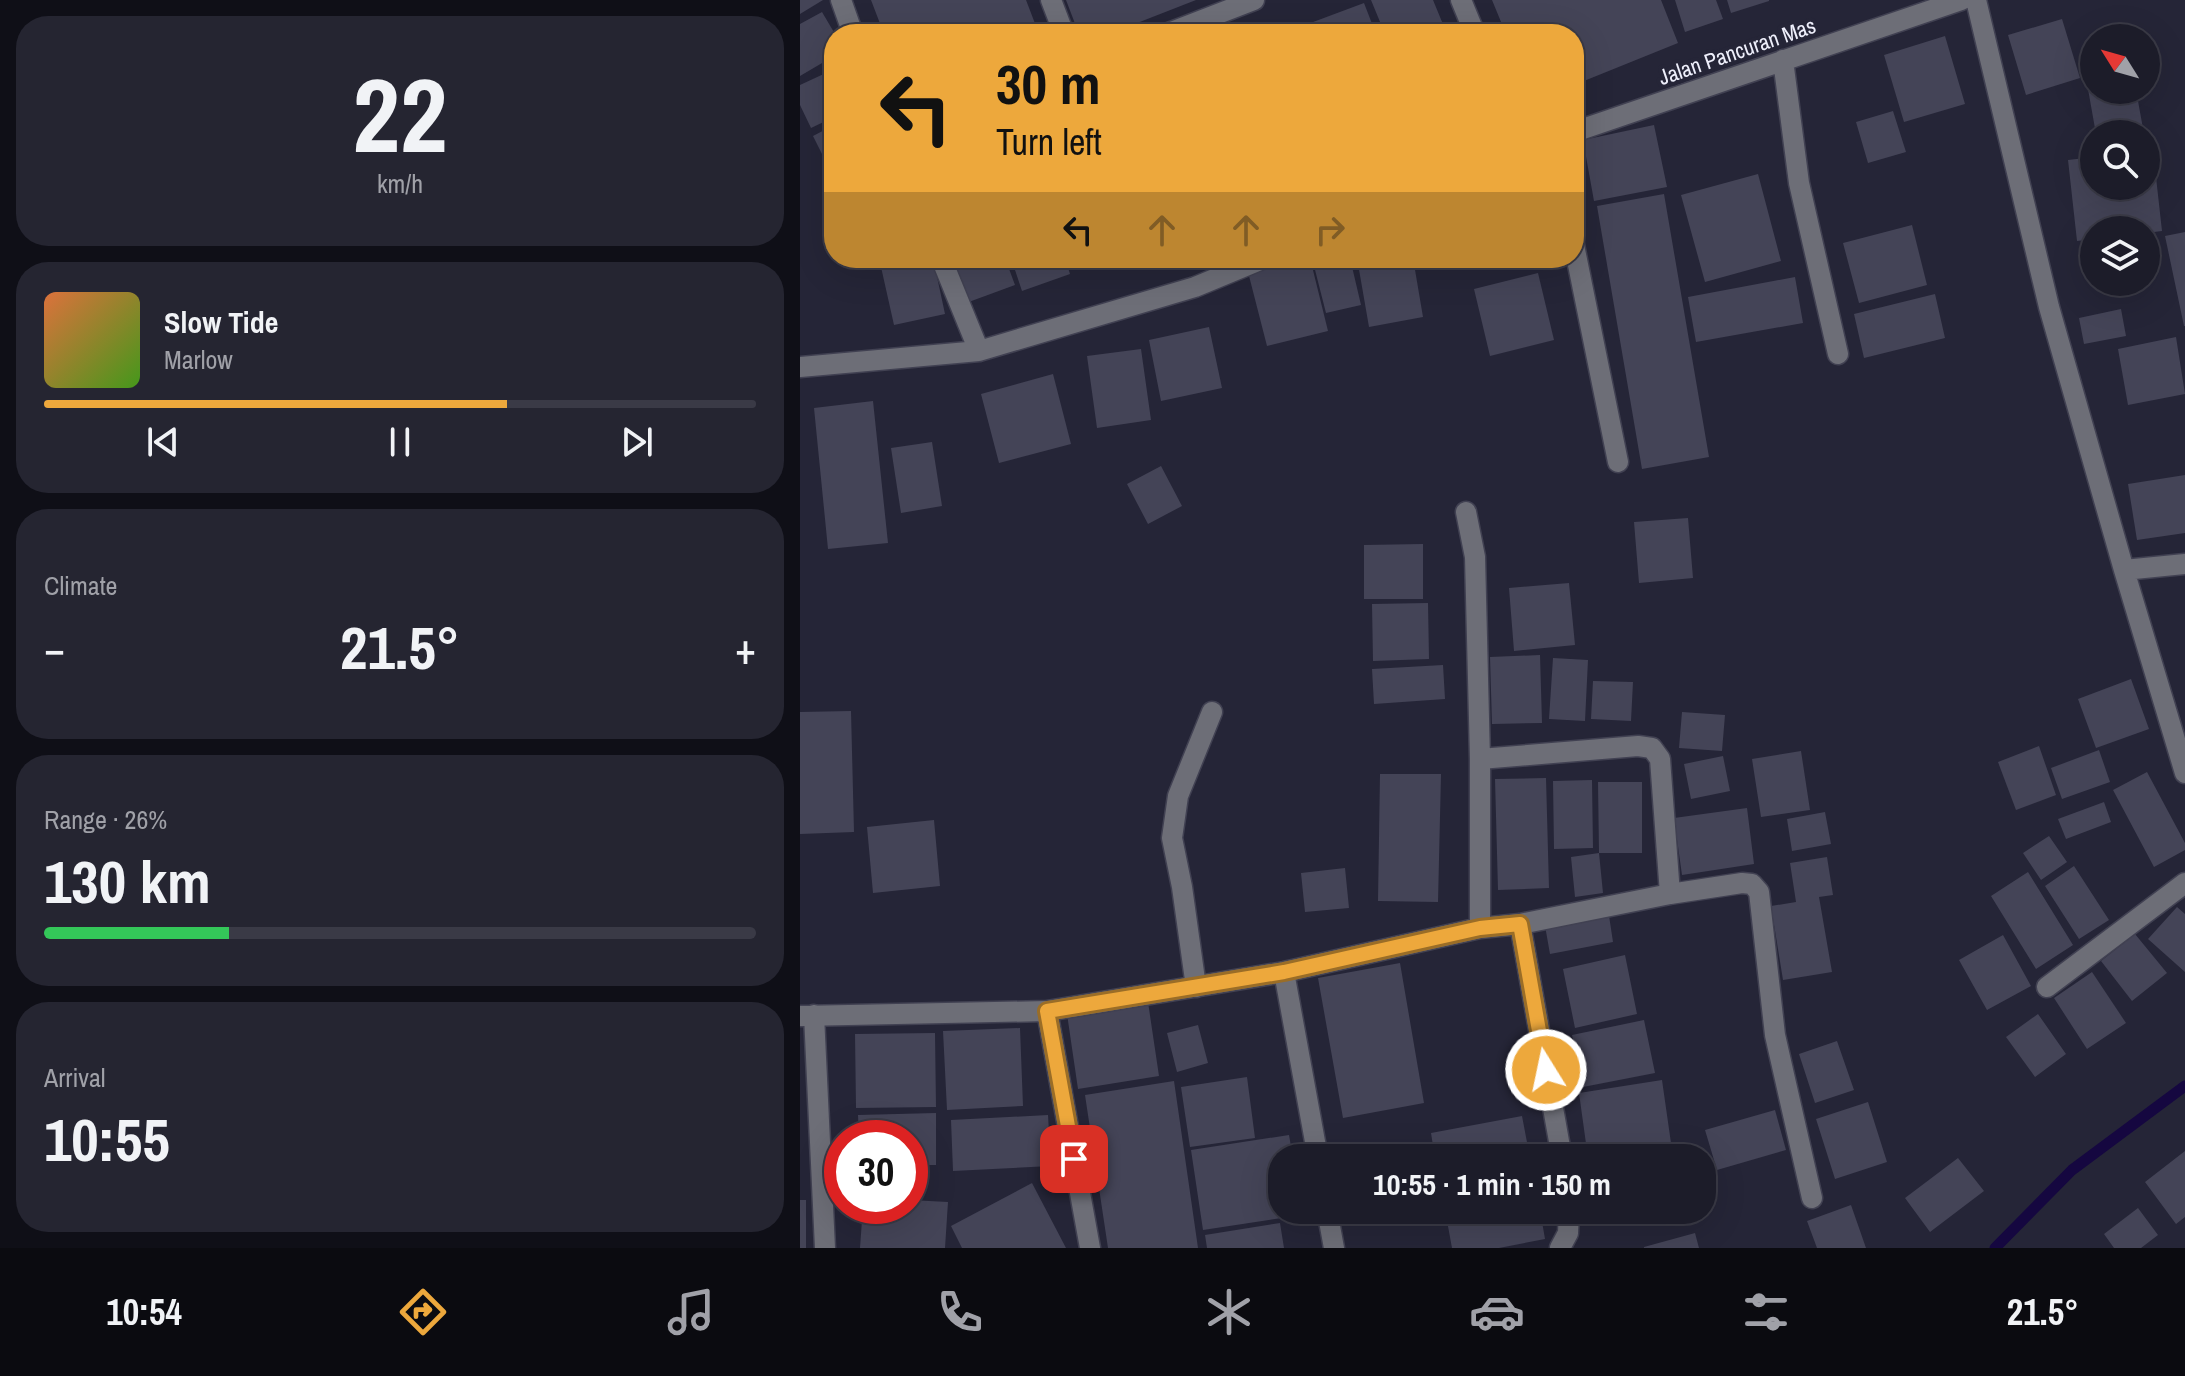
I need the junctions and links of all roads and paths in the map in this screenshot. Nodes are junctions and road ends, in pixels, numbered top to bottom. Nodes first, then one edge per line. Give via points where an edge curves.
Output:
1 (841, 0) edge
2 (1051, 0) edge
3 (1254, 0) edge
4 (1461, 0) edge
5 (1961, 0) edge
6 (1976, 0) edge
7 (849, 24) edge
8 (1060, 24) edge
9 (1192, 24) edge
10 (1471, 24) edge
11 (1783, 60) junction
12 (1584, 129) edge
13 (945, 268) edge
14 (1241, 268) edge
15 (1579, 268) edge
16 (979, 351) junction
17 (1838, 354) dead end
18 (800, 367) edge
19 (1618, 462) dead end
20 (1466, 512) dead end
21 (2185, 564) edge
22 (2124, 570) junction
23 (1212, 712) dead end
24 (1480, 759) junction
25 (2185, 773) edge
26 (2185, 883) edge
27 (1670, 894) junction
28 (1520, 924) junction
29 (1480, 928) junction
30 (1284, 972) junction
31 (1196, 987) junction
32 (2047, 987) dead end
33 (1047, 1011) junction
34 (807, 1016) edge
35 (1315, 1144) edge
36 (1559, 1144) edge
37 (1812, 1198) dead end
38 (1330, 1224) edge
39 (1568, 1224) edge
40 (825, 1248) edge
41 (1090, 1248) edge
42 (1334, 1248) edge
43 (1560, 1248) edge

1 - 7 street
2 - 8 street
3 - 9 street
4 - 10 street
5 - 11 street, Jalan Pancuran Mas
6 - 22 street via 2049,307
11 - 12 street, Jalan Pancuran Mas
11 - 17 street via 1799,183
13 - 16 street
14 - 16 street via 1195,287
15 - 19 street
16 - 18 street
20 - 24 street via 1475,557
21 - 22 street
22 - 25 street
23 - 31 street via 1178,796 1172,838
24 - 27 street via 1652,748 1660,759
24 - 29 street
26 - 32 street
27 - 28 street
27 - 37 street via 1742,883 1759,892 1775,1035
28 - 29 street
28 - 36 street
29 - 30 street
30 - 31 street
30 - 35 street
31 - 33 street
33 - 34 street
33 - 41 street
34 - 40 street
38 - 42 street
39 - 43 street

